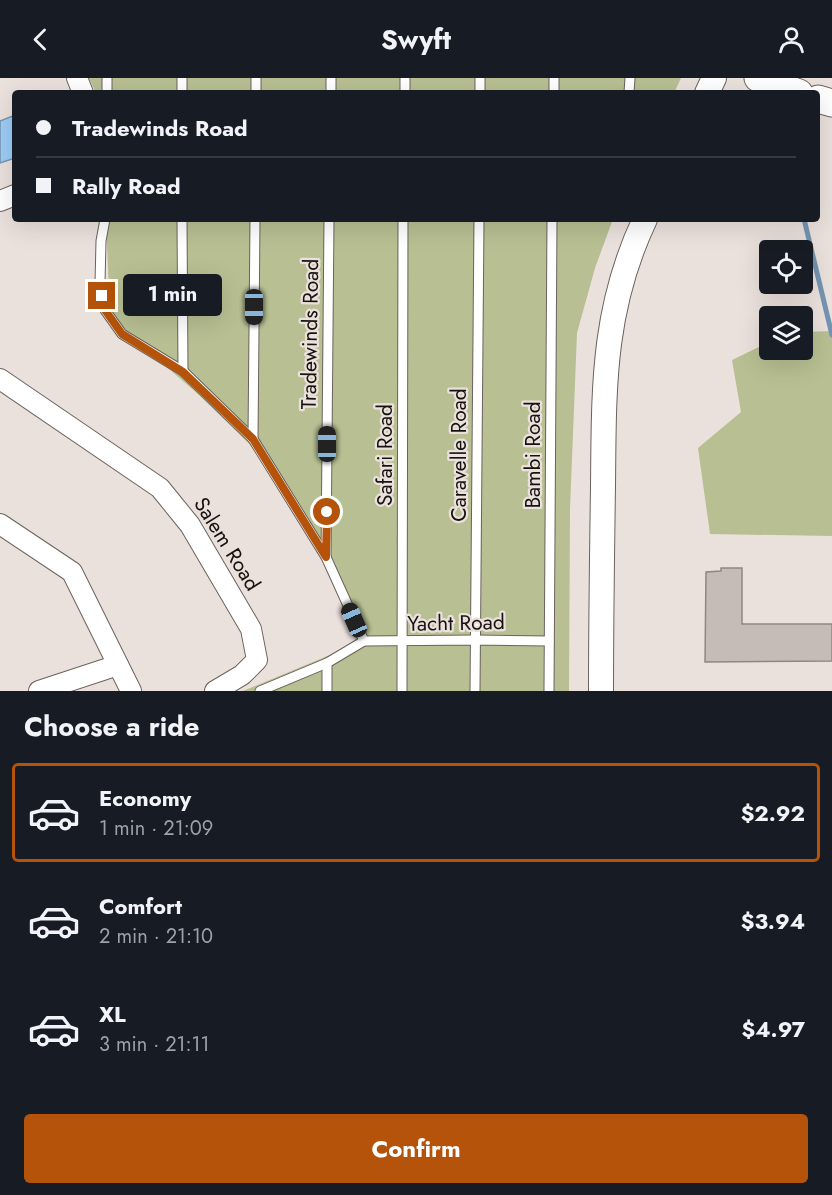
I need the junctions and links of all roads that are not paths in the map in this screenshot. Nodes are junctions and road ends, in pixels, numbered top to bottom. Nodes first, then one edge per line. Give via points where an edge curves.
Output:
1 (758, 78) edge
2 (791, 90) edge
3 (104, 222) edge
4 (182, 222) edge
5 (255, 222) edge
6 (329, 222) edge
7 (403, 222) edge
8 (479, 222) edge
9 (552, 222) edge
10 (643, 222) edge
11 (183, 372) junction
12 (0, 379) edge
13 (253, 439) junction
14 (0, 524) edge
15 (326, 557) junction
16 (476, 640) junction
17 (364, 641) junction
18 (403, 641) junction
19 (549, 641) junction
20 (327, 663) junction
21 (118, 665) junction
22 (39, 691) edge
23 (131, 691) edge
24 (215, 691) edge
25 (260, 691) edge
26 (327, 691) edge
27 (402, 691) edge
28 (475, 691) edge
29 (549, 691) edge
30 (601, 691) edge

1 - 2 main road
3 - 11 lane via 100,283 105,310 122,334
4 - 11 lane
5 - 13 lane
6 - 15 lane, Tradewinds Road
7 - 18 lane, Safari Road
8 - 16 lane, Caravelle Road
9 - 19 lane, Bambi Road
10 - 30 street via 619,286 607,349
11 - 13 lane
12 - 24 street, Salem Road via 160,488 190,525 251,629 257,660 242,675
13 - 15 lane
14 - 21 street via 72,572
15 - 17 lane
16 - 18 lane, Yacht Road
16 - 19 lane, Yacht Road
16 - 28 lane, Caravelle Road
17 - 18 lane, Yacht Road
17 - 20 lane
18 - 27 lane, Safari Road
19 - 29 lane, Bambi Road
20 - 25 lane
20 - 26 lane
21 - 22 street
21 - 23 street

